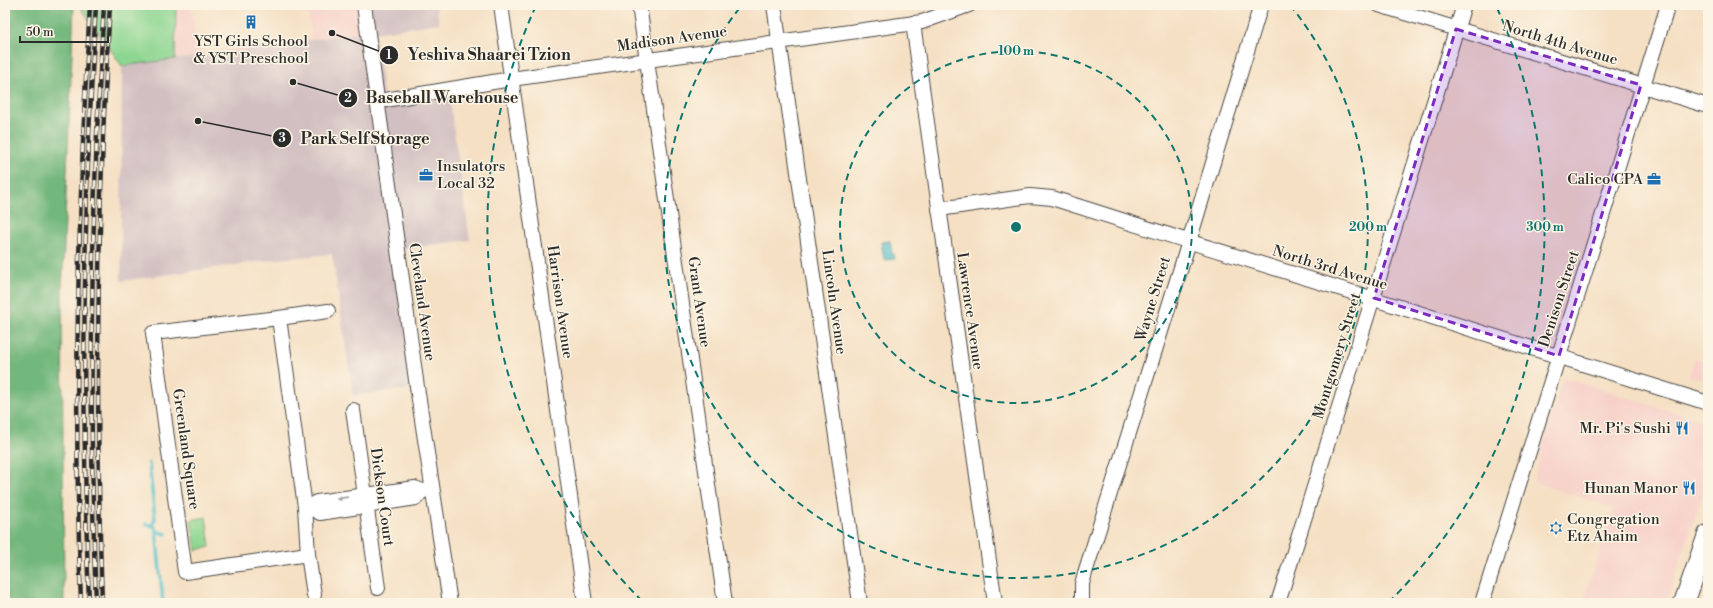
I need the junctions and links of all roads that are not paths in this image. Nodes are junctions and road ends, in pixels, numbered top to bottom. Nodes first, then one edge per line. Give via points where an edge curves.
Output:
1 (364, 5) edge
2 (501, 5) edge
3 (639, 5) edge
4 (774, 5) edge
5 (969, 5) edge
6 (1261, 5) edge
7 (1380, 5) edge
8 (1464, 5) edge
9 (1668, 5) edge
10 (913, 23) junction
11 (1456, 29) junction
12 (779, 41) junction
13 (647, 60) junction
14 (511, 79) junction
15 (1641, 85) junction
16 (379, 101) junction
17 (1708, 106) edge
18 (939, 209) junction
19 (1189, 243) junction
20 (1374, 298) junction
21 (328, 311) dead end
22 (279, 318) junction
23 (1559, 356) junction
24 (1708, 403) edge
25 (353, 410) dead end
26 (427, 490) junction
27 (366, 500) junction
28 (310, 510) junction
29 (1708, 535) edge
30 (308, 554) junction
31 (378, 588) dead end
32 (314, 595) dead end
33 (450, 603) edge
34 (585, 603) edge
35 (725, 603) edge
36 (860, 603) edge
37 (995, 603) edge
38 (1082, 603) edge
39 (1278, 603) edge
40 (1482, 603) edge
41 (1684, 603) edge

1 - 16 street, Cleveland Avenue
2 - 14 street, Harrison Avenue
3 - 13 street, Grant Avenue
4 - 12 street, Lincoln Avenue
5 - 10 street, Madison Avenue
6 - 19 street, Wayne Street
7 - 11 street, North 4th Avenue
8 - 11 street, Montgomery Street
9 - 15 street, Denison Street
10 - 12 street, Madison Avenue
10 - 18 street, Lawrence Avenue
11 - 15 street, North 4th Avenue
11 - 20 street, Montgomery Street
12 - 13 street, Madison Avenue
12 - 36 street, Lincoln Avenue
13 - 14 street, Madison Avenue
13 - 35 street, Grant Avenue
14 - 16 street, Madison Avenue
14 - 34 street, Harrison Avenue
15 - 17 street, North 4th Avenue
15 - 23 street, Denison Street
16 - 26 street, Cleveland Avenue
18 - 19 street, North 3rd Avenue via 1030,196 1052,198
18 - 37 street, Lawrence Avenue
19 - 20 street, North 3rd Avenue
19 - 38 street, Wayne Street via 1085,573
20 - 23 street, North 3rd Avenue
20 - 39 street, Montgomery Street
21 - 22 street, Greenland Square
22 - 28 street
22 - 30 street, Greenland Square via 153,333 185,572
23 - 24 street, North 3rd Avenue
23 - 40 street, Denison Street
25 - 27 street, Dickson Court
26 - 27 street via 415,488
26 - 33 street, Cleveland Avenue
27 - 28 street via 317,502
27 - 31 street, Dickson Court
28 - 30 street
29 - 41 main road
30 - 32 street

